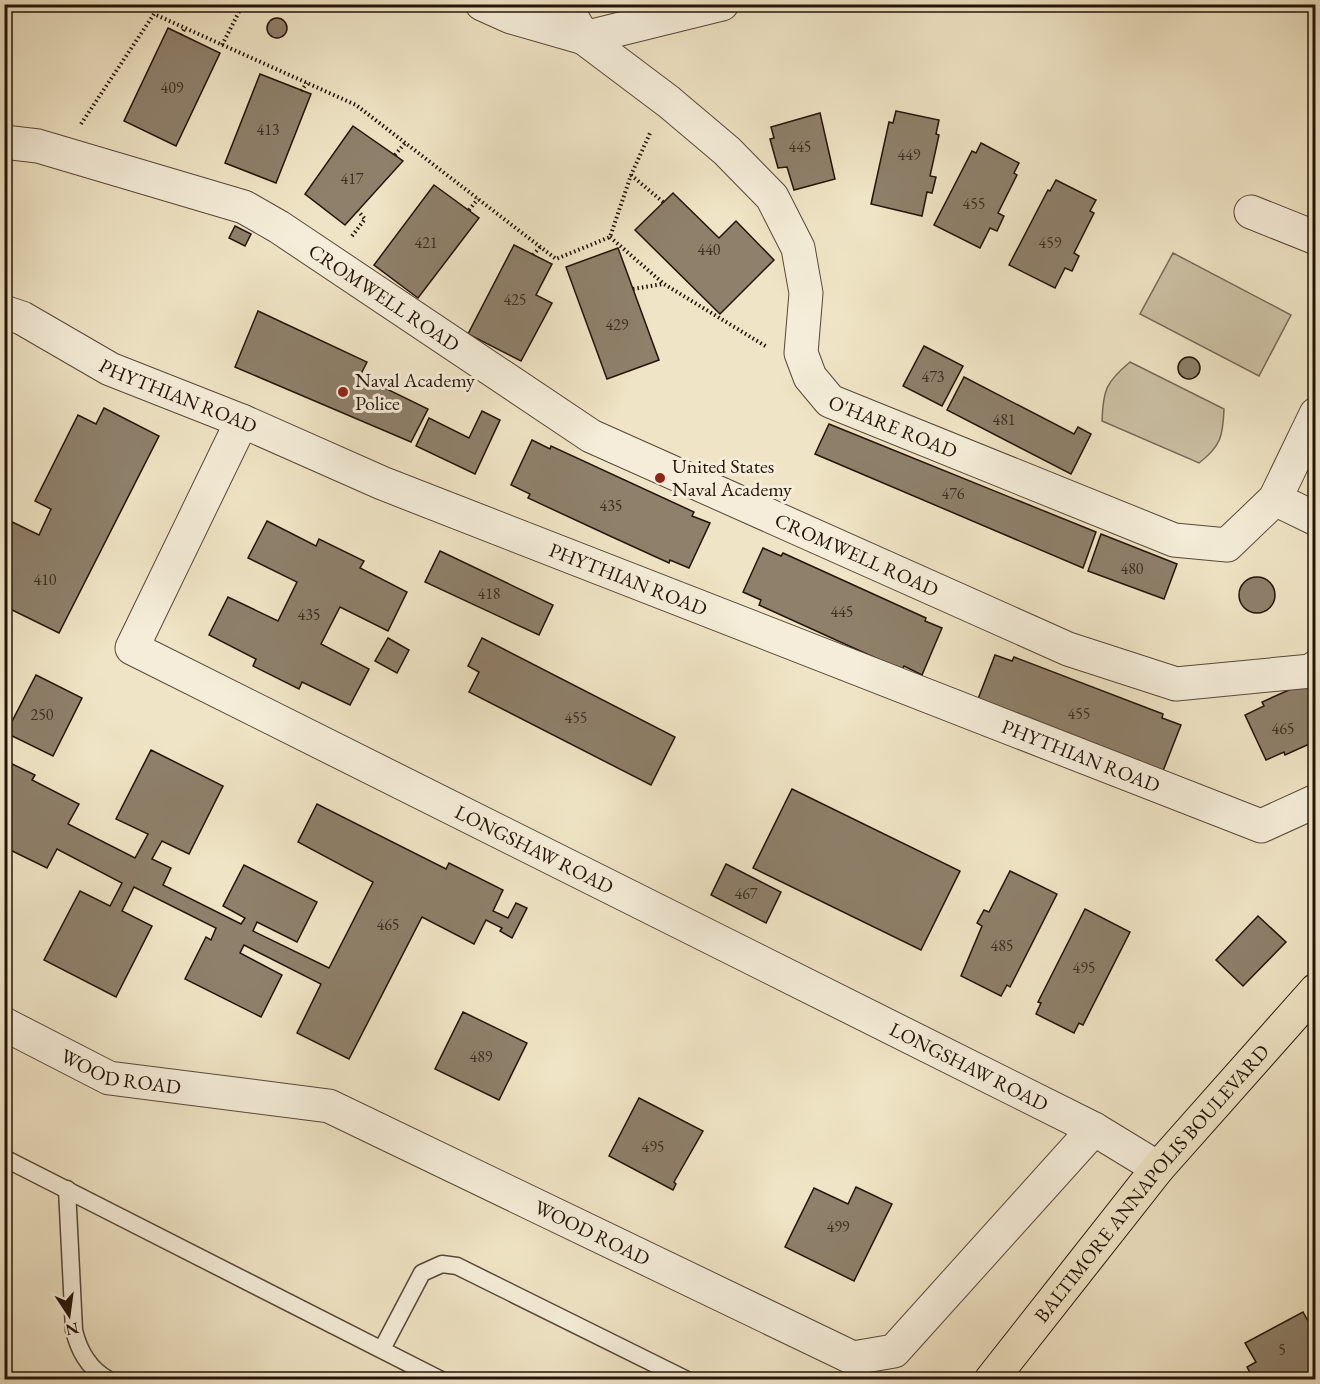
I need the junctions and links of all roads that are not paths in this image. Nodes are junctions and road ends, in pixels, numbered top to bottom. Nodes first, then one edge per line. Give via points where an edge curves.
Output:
1 (482, 4) edge
2 (564, 4) edge
3 (722, 4) edge
4 (584, 38) junction
5 (4, 142) edge
6 (1251, 212) dead end
7 (1316, 238) edge
8 (4, 312) edge
9 (1316, 414) edge
10 (242, 421) junction
11 (1275, 499) junction
12 (1316, 519) edge
13 (1316, 667) edge
14 (1316, 801) edge
15 (1316, 990) edge
16 (1304, 1018) edge
17 (4, 1024) edge
18 (1094, 1129) junction
19 (4, 1158) edge
20 (1158, 1168) junction
21 (67, 1189) junction
22 (382, 1349) junction
23 (110, 1380) edge
24 (441, 1380) edge
25 (687, 1380) edge
26 (991, 1380) edge

1 - 4 street via 511,17
2 - 4 street, O'HARE ROAD
3 - 4 street
4 - 11 street, O'HARE ROAD via 727,151 772,196 798,248 806,293 801,353 810,377 830,401 1174,540 1227,544
5 - 13 street, CROMWELL ROAD via 38,146 244,207 591,435 1068,649 1176,684 1311,671
6 - 7 street
8 - 10 street, PHYTHIAN ROAD via 22,318 110,369
9 - 11 street
10 - 14 street, PHYTHIAN ROAD via 382,483 1261,826
10 - 18 street, LONGSHAW ROAD via 132,648
11 - 12 street
15 - 16 main road, BALTIMORE ANNAPOLIS BOULEVARD
16 - 20 main road, BALTIMORE ANNAPOLIS BOULEVARD
17 - 18 street, WOOD ROAD via 109,1078 329,1106 853,1358 894,1351
18 - 20 street, LONGSHAW ROAD
19 - 21 lane
20 - 26 main road, BALTIMORE ANNAPOLIS BOULEVARD
21 - 22 lane
21 - 23 lane via 78,1348 99,1374
22 - 24 lane
22 - 25 lane via 422,1274 442,1264 457,1266

